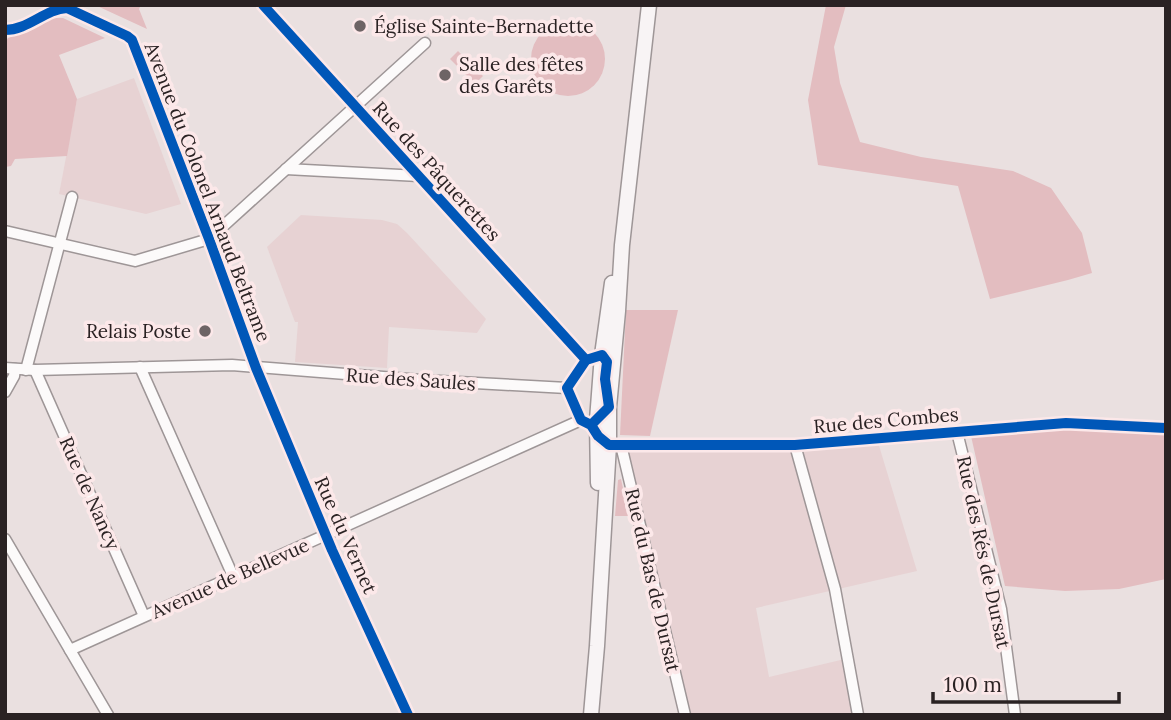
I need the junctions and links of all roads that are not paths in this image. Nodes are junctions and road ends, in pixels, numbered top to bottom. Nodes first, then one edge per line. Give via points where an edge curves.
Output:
1 (263, 5) edge
2 (649, 5) edge
3 (77, 8) edge
4 (5, 30) edge
5 (425, 43) dead end
6 (355, 107) junction
7 (286, 170) junction
8 (419, 176) junction
9 (72, 197) dead end
10 (5, 231) edge
11 (209, 239) junction
12 (60, 244) junction
13 (622, 245) junction
14 (602, 355) junction
15 (586, 360) junction
16 (140, 367) junction
17 (256, 368) junction
18 (20, 369) edge
19 (567, 388) junction
20 (5, 392) edge
21 (609, 407) junction
22 (1166, 428) edge
23 (599, 432) junction
24 (957, 432) junction
25 (795, 445) junction
26 (325, 535) junction
27 (5, 539) edge
28 (233, 576) junction
29 (144, 616) junction
30 (70, 650) junction
31 (108, 715) edge
32 (408, 715) edge
33 (591, 715) edge
34 (685, 715) edge
35 (858, 715) edge
36 (1015, 715) edge

1 - 6 street, Rue des Pâquerettes
2 - 13 main road
3 - 4 street, Avenue du Colonel Arnaud Beltrame via 60,8
3 - 11 street, Avenue du Colonel Arnaud Beltrame via 132,40
5 - 6 street
6 - 7 street
6 - 8 street, Rue des Pâquerettes
7 - 8 street
7 - 11 street
8 - 15 street, Rue des Pâquerettes
9 - 12 street
10 - 12 street
11 - 12 street via 135,261
11 - 17 street, Avenue du Colonel Arnaud Beltrame
12 - 18 street
13 - 14 main road
13 - 21 main road
14 - 15 street
14 - 21 street via 607,362
14 - 23 main road
15 - 19 street
16 - 17 street
16 - 18 street
16 - 28 street
17 - 19 street, Rue des Saules
17 - 26 street, Rue du Vernet
18 - 20 street
18 - 29 street, Rue de Nancy
19 - 23 street, Rue du Bas de Dursat
21 - 23 main road
21 - 23 street
22 - 24 street, Rue des Combes via 1066,423
23 - 25 street, Rue des Combes
23 - 26 street, Avenue de Bellevue
23 - 33 main road via 597,646
23 - 34 street, Rue du Bas de Dursat
24 - 25 street, Rue des Combes
24 - 36 street, Rue des Rés de Dursat via 1001,609
25 - 35 street via 833,579
26 - 28 street, Avenue de Bellevue
26 - 32 street, Rue du Vernet
27 - 30 street
28 - 29 street, Avenue de Bellevue
29 - 30 street, Avenue de Bellevue
30 - 31 street

